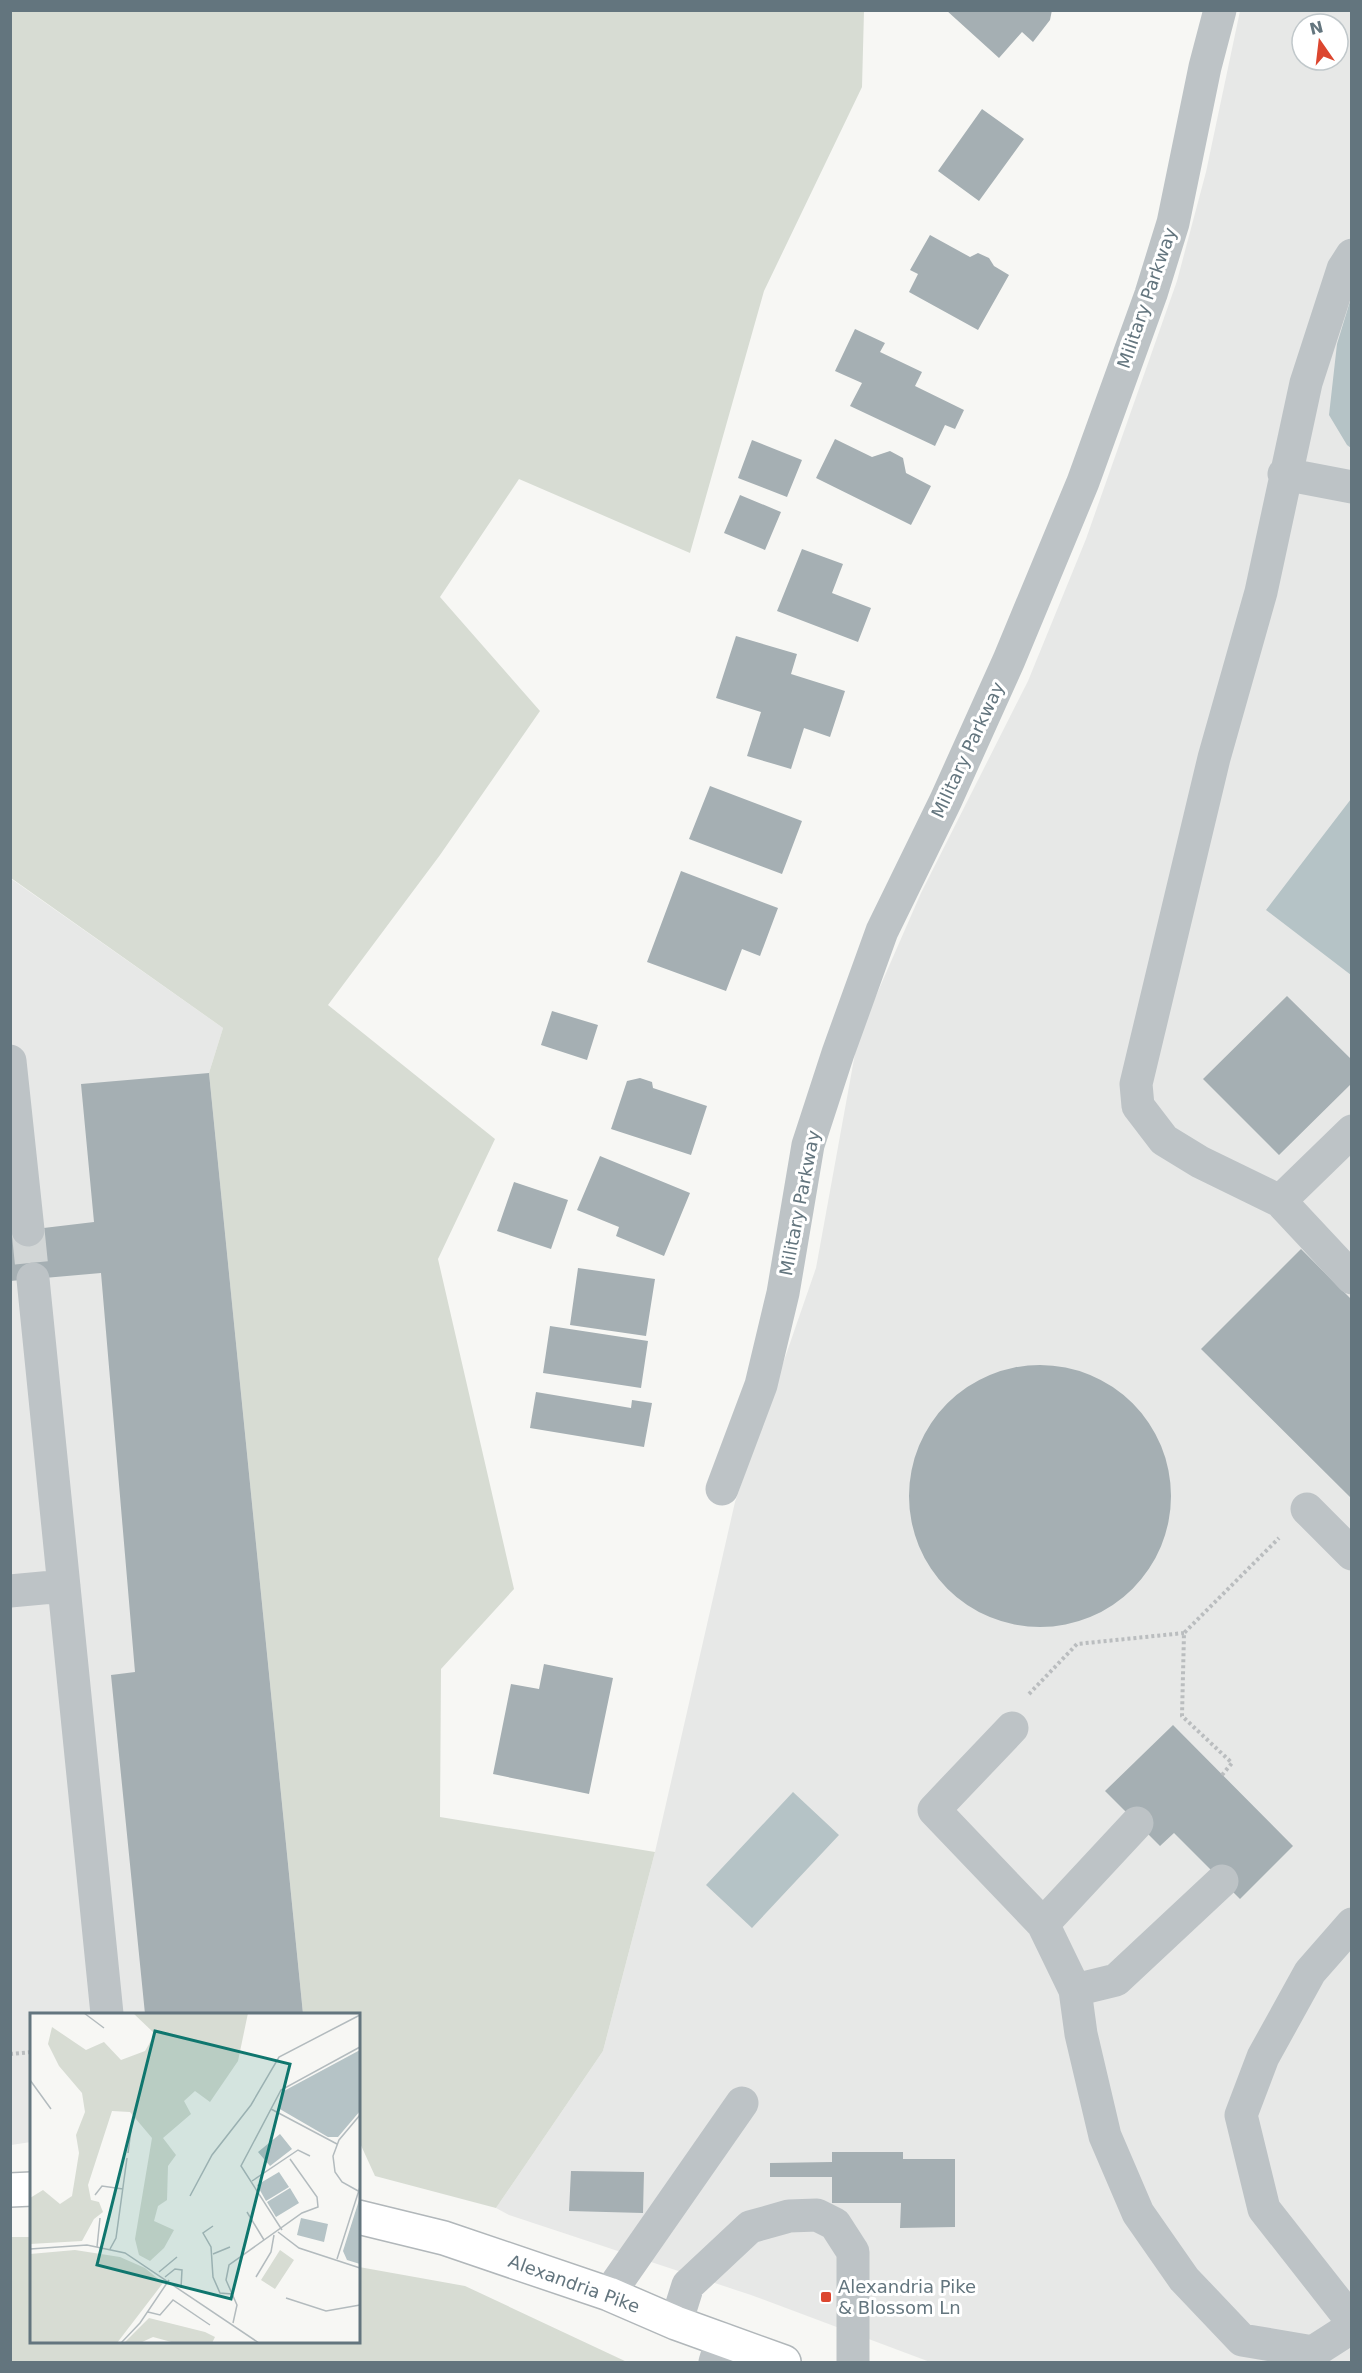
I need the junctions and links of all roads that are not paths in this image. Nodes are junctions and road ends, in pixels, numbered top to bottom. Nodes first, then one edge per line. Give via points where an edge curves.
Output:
1 (1220, 10) edge
2 (1352, 255) edge
3 (1284, 474) junction
4 (1352, 487) edge
5 (10, 1061) edge
6 (1352, 1131) edge
7 (1280, 1201) junction
8 (28, 1230) tunnel mouth
9 (1352, 1278) edge
10 (33, 1279) tunnel mouth
11 (722, 1490) dead end
12 (1307, 1509) road end
13 (1352, 1554) edge
14 (64, 1586) junction
15 (10, 1591) edge
16 (1012, 1728) road end
17 (1137, 1822) dead end
18 (1222, 1881) dead end
19 (1043, 1924) junction
20 (1352, 1924) edge
21 (1075, 1990) junction
22 (107, 2013) edge
23 (742, 2103) dead end
24 (30, 2189) edge
25 (10, 2190) edge
26 (360, 2217) edge
27 (609, 2294) junction
28 (1352, 2321) edge
29 (676, 2323) junction
30 (1352, 2327) edge
31 (719, 2351) edge
32 (784, 2362) edge
33 (853, 2362) edge

1 - 11 street, Military Parkway via 1173,223 1083,482 1009,660 882,931 838,1053 808,1145 783,1293 761,1385
2 - 3 street via 1343,268 1325,319
3 - 4 street
3 - 7 street via 1261,592 1214,758 1137,1084 1138,1106 1164,1140
5 - 8 street
6 - 7 street
7 - 9 street
10 - 14 street
12 - 13 street
14 - 15 street
14 - 22 street
16 - 19 street via 934,1810
17 - 19 street
18 - 21 street via 1116,1980
19 - 21 street
20 - 28 street via 1310,1972 1263,2056 1241,2115 1264,2209
21 - 30 street via 1105,2136 1138,2213 1184,2279 1242,2340 1313,2352
23 - 27 street
24 - 25 main road
26 - 27 main road, Alexandria Pike via 444,2238
27 - 29 main road, Alexandria Pike
29 - 31 main road, Alexandria Pike
29 - 33 street via 688,2285 750,2227 789,2216 817,2215 835,2224 853,2252
31 - 32 main road, Alexandria Pike

